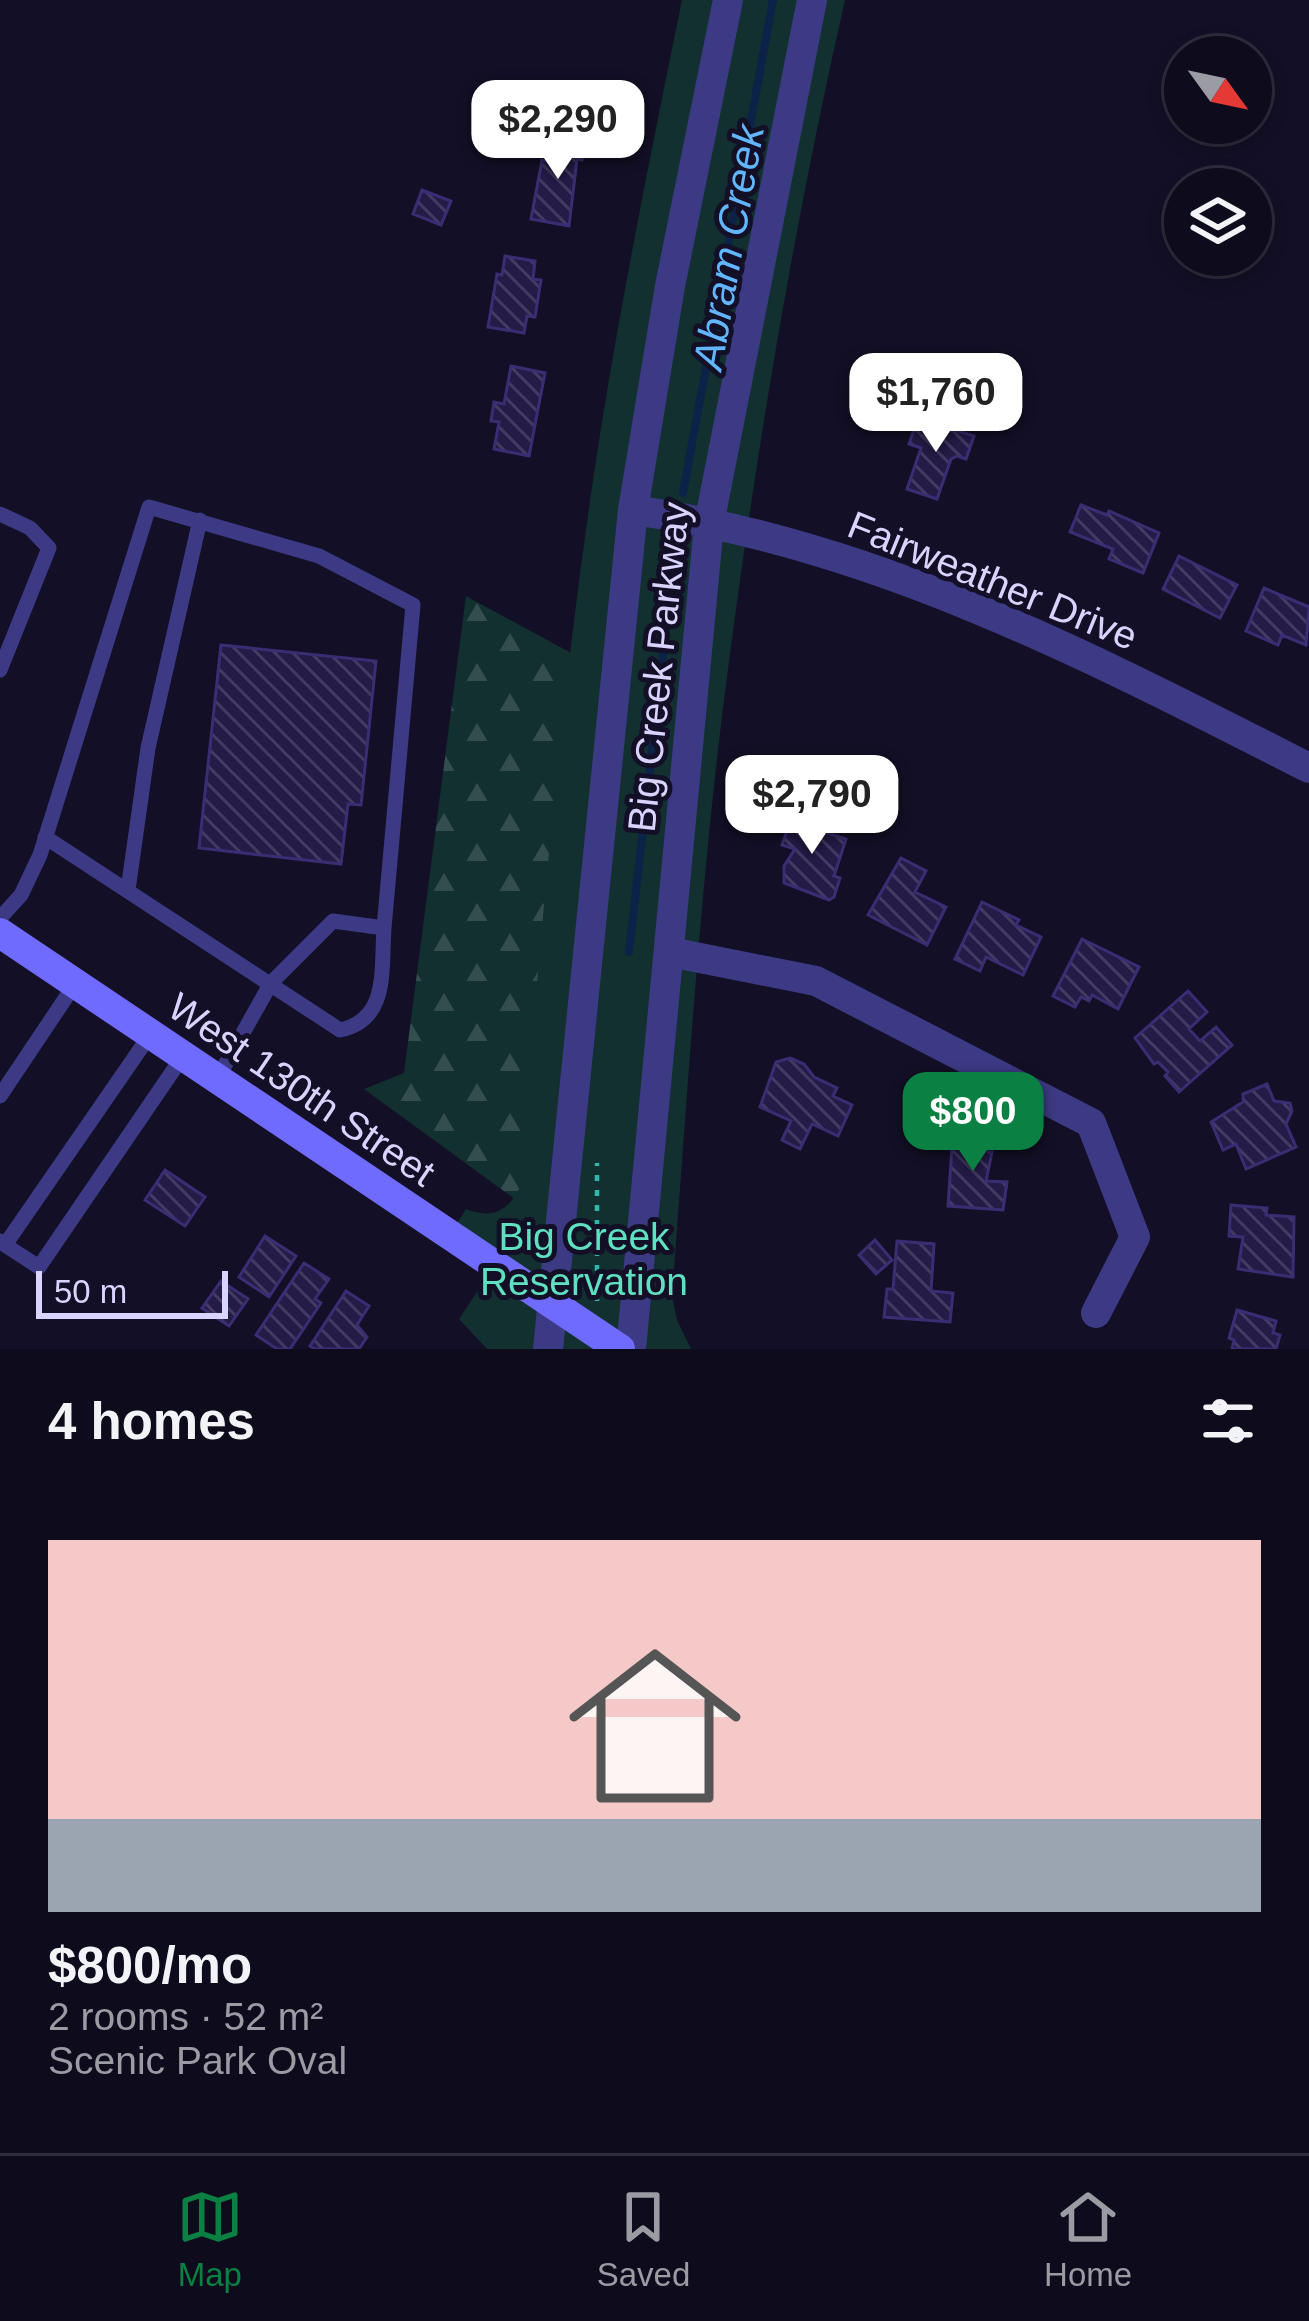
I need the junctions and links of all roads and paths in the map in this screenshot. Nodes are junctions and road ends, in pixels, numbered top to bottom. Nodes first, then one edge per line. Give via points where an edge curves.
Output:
1 (728, 0) edge
2 (812, 0) edge
3 (633, 510) junction
4 (0, 516) edge
5 (200, 520) junction
6 (709, 524) junction
7 (0, 670) edge
8 (1309, 768) edge
9 (46, 837) junction
10 (128, 890) junction
11 (0, 918) edge
12 (384, 928) junction
13 (0, 934) edge
14 (670, 952) junction
15 (272, 983) junction
16 (75, 984) junction
17 (150, 1035) junction
18 (183, 1056) junction
19 (217, 1079) junction
20 (0, 1096) edge
21 (3, 1243) edge
22 (552, 1303) junction
23 (1096, 1313) dead end
24 (548, 1349) edge
25 (620, 1349) edge
26 (631, 1349) edge

1 - 3 street, Big Creek Parkway
2 - 6 street, Big Creek Parkway
3 - 6 street, Fairweather Drive
3 - 22 street, Big Creek Parkway
4 - 7 lane via 30,528 49,548
5 - 9 lane via 149,507
5 - 10 lane via 148,748
5 - 12 lane via 319,556 413,604
6 - 8 street, Fairweather Drive via 949,595 1089,655
6 - 14 street, Big Creek Parkway
9 - 10 lane
9 - 11 lane via 21,895
10 - 15 lane
12 - 15 lane via 333,921
12 - 15 lane via 379,1000 357,1027 326,1024
13 - 16 main road, West 130th Street
14 - 23 street via 817,981 1091,1123 1135,1237
14 - 26 street, Big Creek Parkway
15 - 19 lane
16 - 17 main road, West 130th Street
16 - 20 lane
17 - 18 main road, West 130th Street
17 - 21 lane
18 - 19 main road, West 130th Street
18 - 21 lane via 39,1268
19 - 22 main road, West 130th Street
22 - 24 street, Big Creek Parkway
22 - 25 main road, West 130th Street

